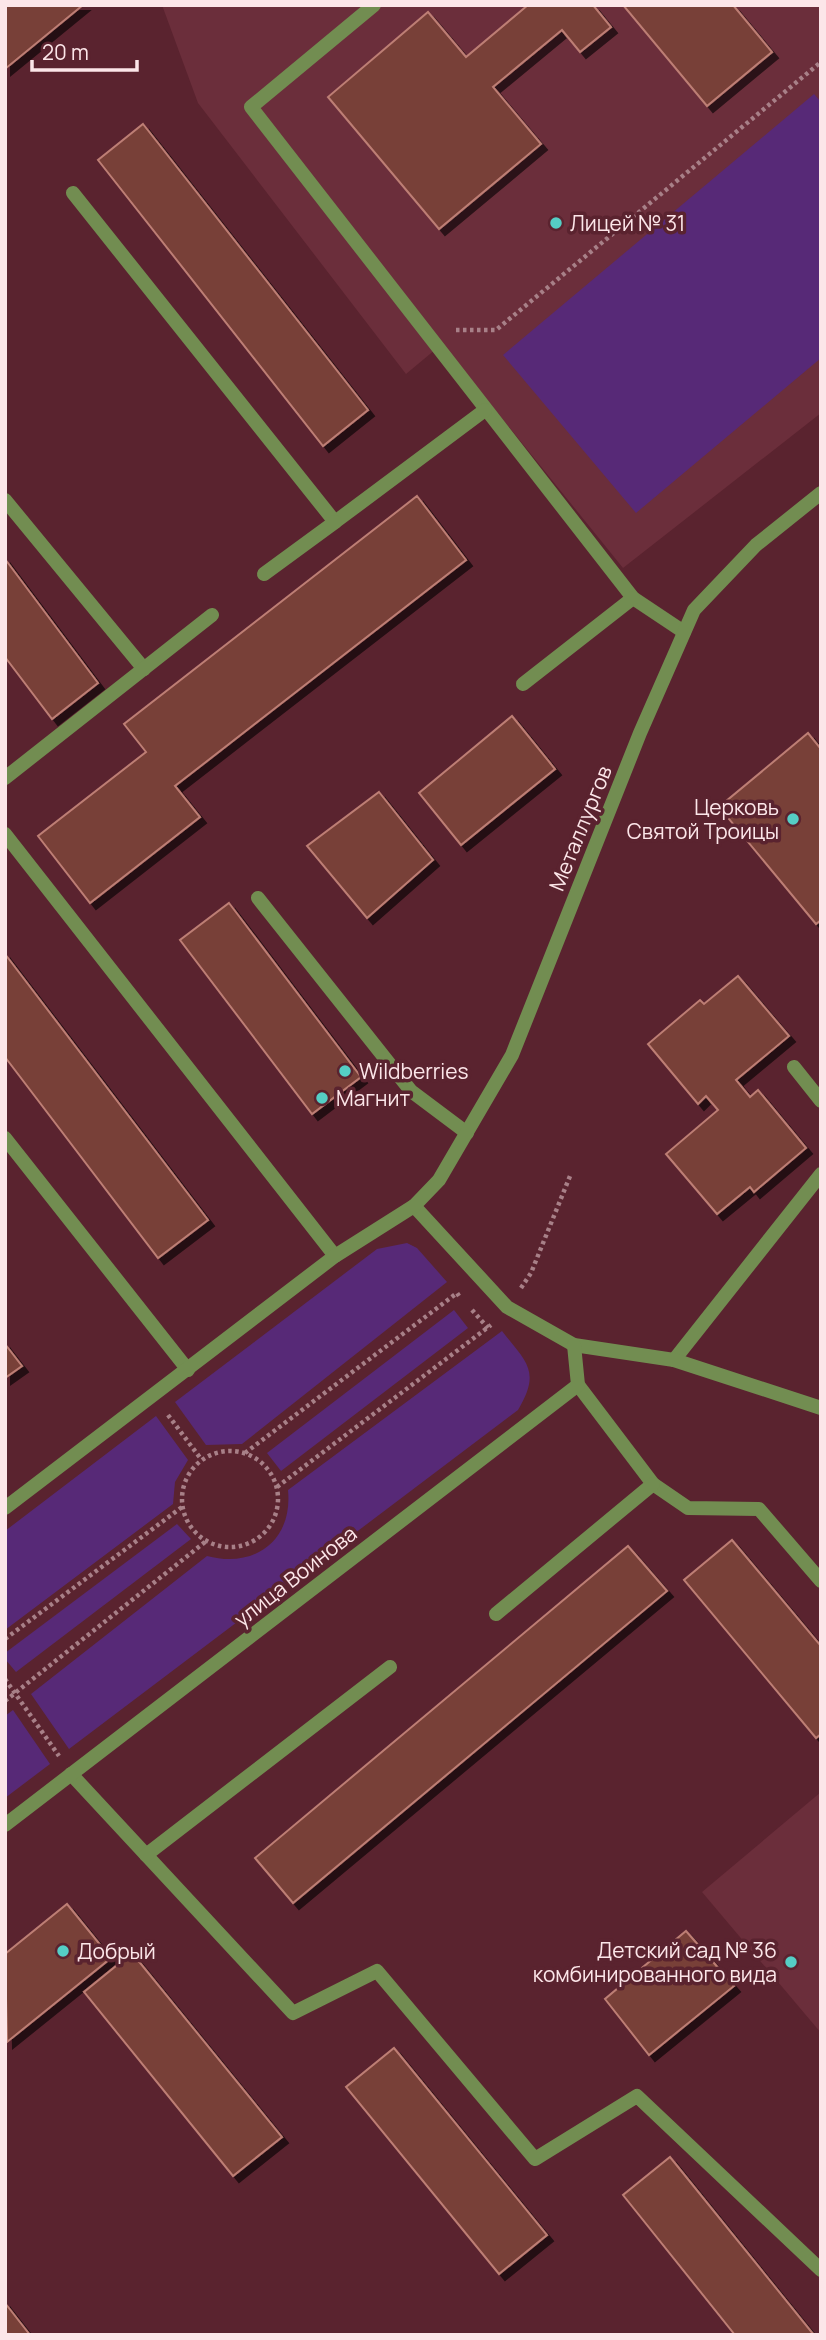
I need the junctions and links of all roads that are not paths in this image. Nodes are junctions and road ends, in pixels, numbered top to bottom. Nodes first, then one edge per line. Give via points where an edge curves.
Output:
1 (374, 5) edge
2 (73, 192) dead end
3 (485, 410) junction
4 (821, 493) edge
5 (5, 500) edge
6 (335, 522) junction
7 (264, 574) dead end
8 (633, 598) junction
9 (212, 615) dead end
10 (684, 632) junction
11 (144, 669) junction
12 (523, 684) dead end
13 (5, 778) edge
14 (5, 834) edge
15 (258, 898) dead end
16 (794, 1067) dead end
17 (821, 1101) edge
18 (467, 1133) junction
19 (5, 1138) edge
20 (821, 1174) edge
21 (414, 1206) junction
22 (335, 1256) junction
23 (574, 1345) junction
24 (674, 1360) junction
25 (188, 1370) junction
26 (578, 1385) junction
27 (821, 1408) edge
28 (653, 1484) junction
29 (5, 1508) edge
30 (821, 1581) edge
31 (496, 1614) dead end
32 (390, 1667) dead end
33 (71, 1774) junction
34 (5, 1825) edge
35 (146, 1855) junction
36 (821, 2270) edge

1 - 3 street via 251,107
2 - 6 street
3 - 6 street
3 - 8 street
4 - 10 street, Металлургов via 756,545 694,610
5 - 11 street
6 - 7 street
8 - 10 street
8 - 12 street
9 - 11 street
10 - 18 street, Металлургов via 512,1055
11 - 13 street
14 - 22 street
15 - 18 street via 411,1091
16 - 17 street
18 - 21 street, Металлургов via 439,1180
19 - 25 street
20 - 24 street
21 - 22 street
21 - 23 street via 507,1307
22 - 25 street
23 - 24 street
23 - 26 street
24 - 27 street
25 - 29 street
26 - 28 street
26 - 33 street, улица Воинова
28 - 30 street via 688,1508 759,1509
28 - 31 street
32 - 35 street
33 - 34 street, улица Воинова
33 - 35 street
35 - 36 street via 293,2013 377,1971 535,2159 637,2096

